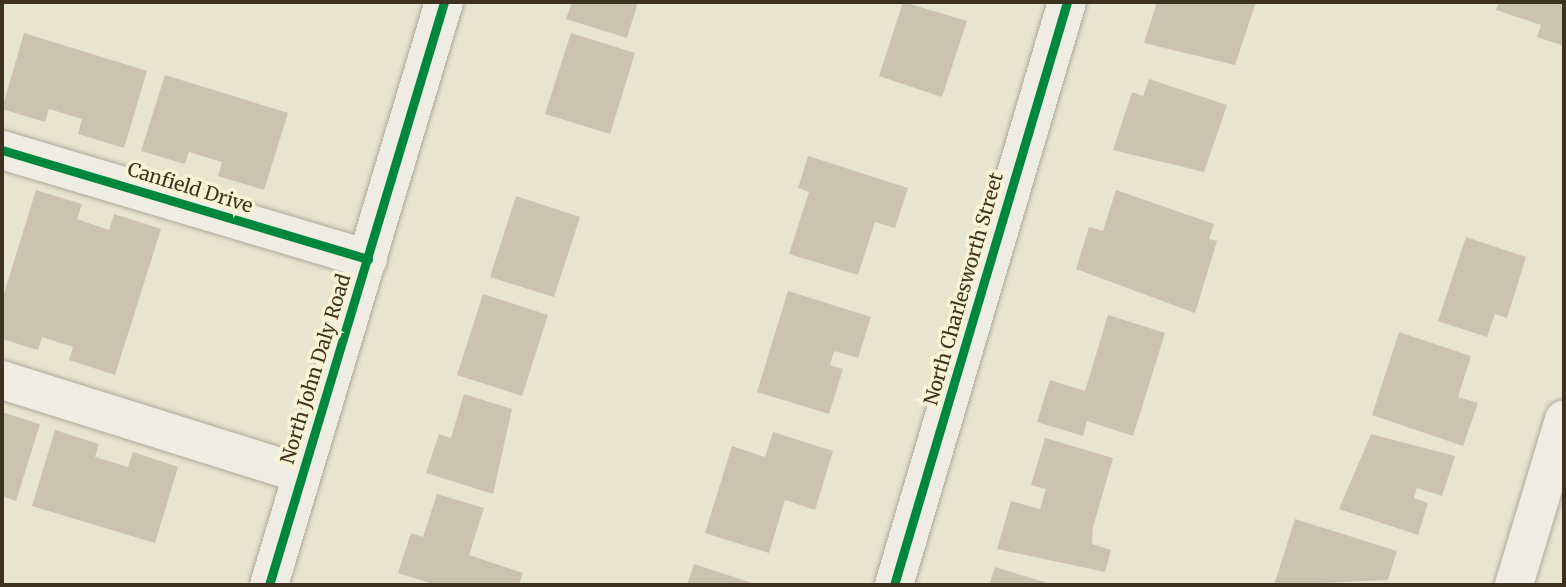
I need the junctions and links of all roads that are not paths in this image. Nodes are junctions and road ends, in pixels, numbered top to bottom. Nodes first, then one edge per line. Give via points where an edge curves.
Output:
1 (444, 2) edge
2 (1067, 2) edge
3 (2, 150) edge
4 (368, 259) junction
5 (2, 380) edge
6 (1564, 419) edge
7 (302, 474) junction
8 (269, 585) edge
9 (894, 585) edge
10 (1514, 585) edge

1 - 4 street, North John Daly Road
2 - 9 street, North Charlesworth Street
3 - 4 street, Canfield Drive
4 - 7 street, North John Daly Road
5 - 7 street
6 - 10 street
7 - 8 street, North John Daly Road

